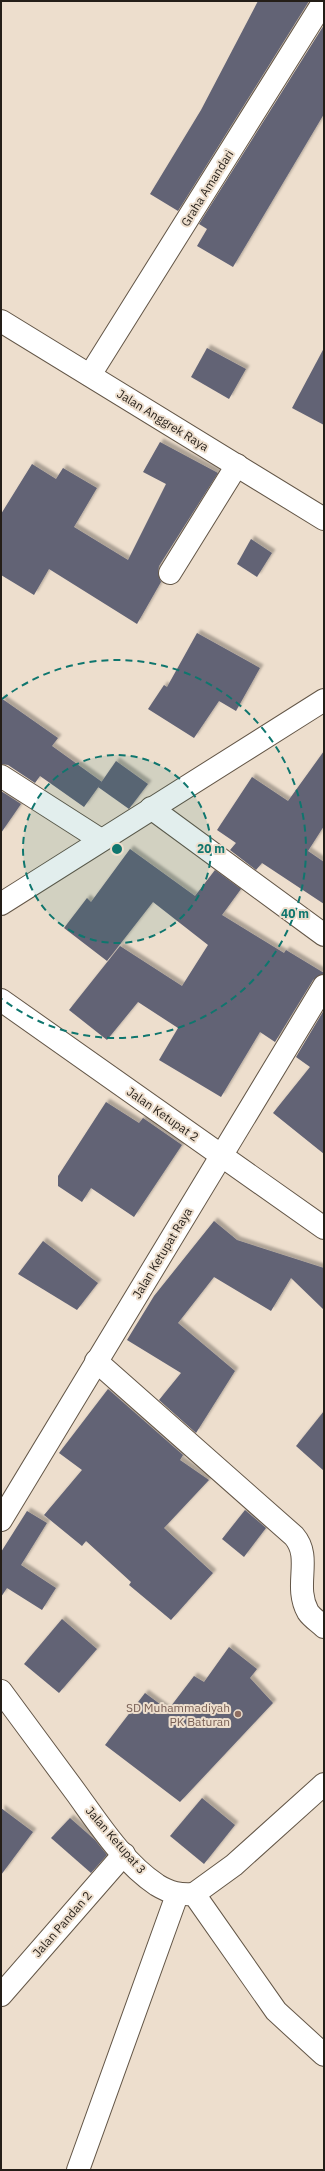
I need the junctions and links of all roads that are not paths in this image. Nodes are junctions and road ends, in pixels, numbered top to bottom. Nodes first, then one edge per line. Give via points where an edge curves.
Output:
1 (324, 1) edge
2 (1, 321) edge
3 (90, 375) junction
4 (236, 465) junction
5 (324, 519) edge
6 (170, 573) dead end
7 (324, 700) edge
8 (1, 776) edge
9 (151, 808) junction
10 (101, 840) junction
11 (1, 904) edge
12 (324, 935) edge
13 (324, 986) edge
14 (1, 1000) edge
15 (221, 1155) junction
16 (324, 1228) edge
17 (96, 1361) junction
18 (1, 1520) edge
19 (324, 1627) edge
20 (1, 1691) edge
21 (324, 1784) edge
22 (124, 1854) junction
23 (186, 1894) junction
24 (1, 1995) edge
25 (324, 2055) edge
26 (78, 2170) edge

1 - 3 street, Graha Amandari
2 - 3 street, Jalan Anggrek Raya
3 - 4 street, Jalan Anggrek Raya
4 - 5 street, Jalan Anggrek Raya
4 - 6 street
7 - 9 street
8 - 10 street
9 - 10 street
9 - 12 street
10 - 11 street
13 - 15 street, Jalan Ketupat Raya
14 - 15 street, Jalan Ketupat 2
15 - 16 street, Jalan Ketupat 2
15 - 17 street, Jalan Ketupat Raya
17 - 18 street, Jalan Ketupat Raya
17 - 19 street via 301,1544 304,1555 301,1577 305,1604 309,1614
20 - 22 street, Jalan Ketupat 3 via 103,1830
21 - 23 street via 234,1865
22 - 23 street, Jalan Ketupat 3 via 158,1885
22 - 24 street, Jalan Pandan 2
23 - 25 street, Jalan Ketupat 3 via 276,2011
23 - 26 street

